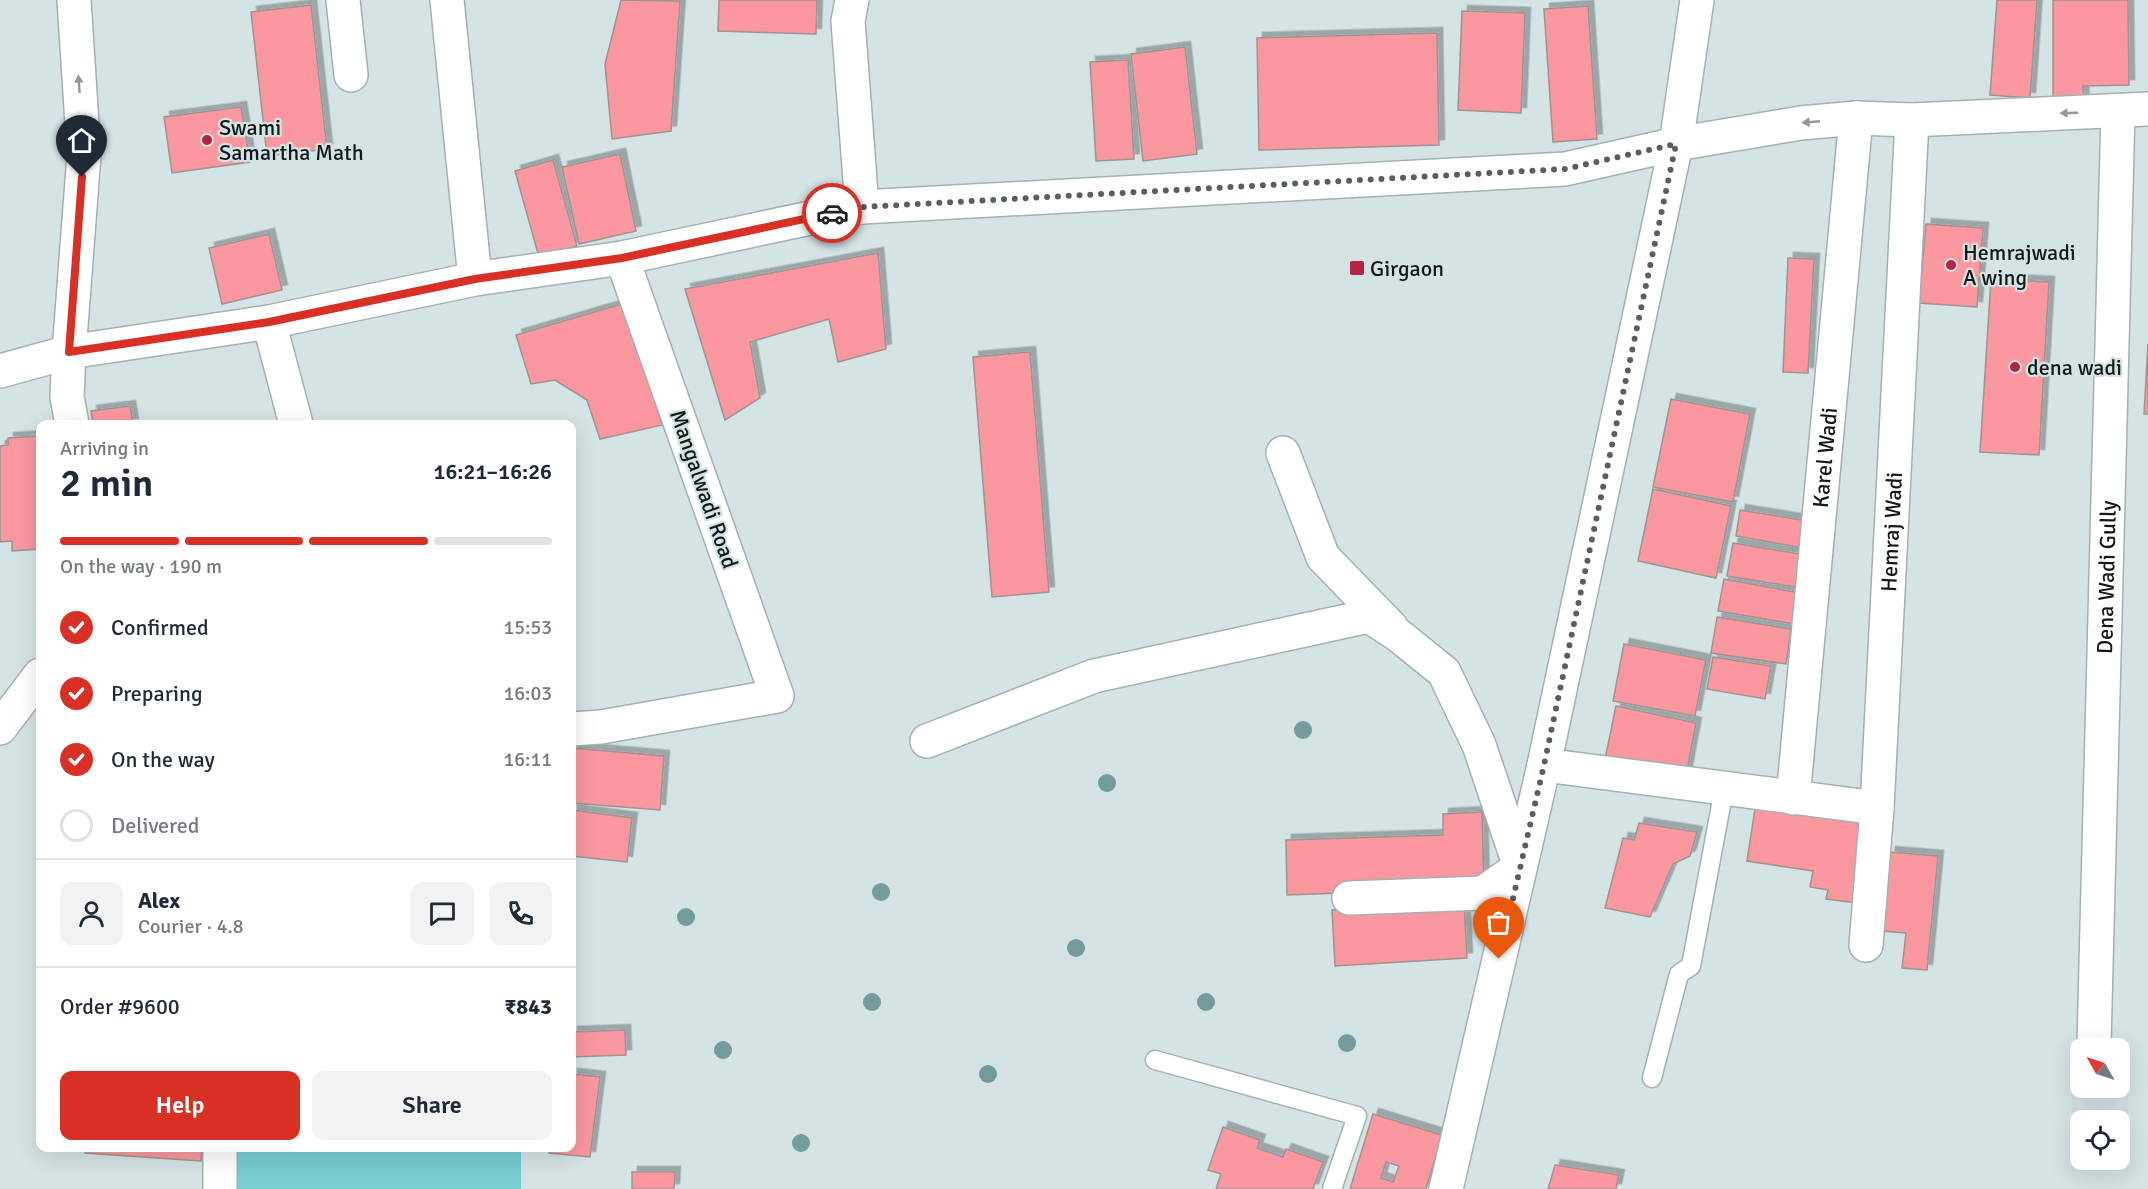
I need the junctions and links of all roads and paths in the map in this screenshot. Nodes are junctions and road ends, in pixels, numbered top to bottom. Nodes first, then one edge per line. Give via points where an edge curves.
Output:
1 (74, 0) edge
2 (343, 0) edge
3 (447, 0) edge
4 (852, 0) edge
5 (1697, 0) edge
6 (351, 75) dead end
7 (2133, 110) edge
8 (1856, 118) junction
9 (1912, 120) junction
10 (1676, 144) junction
11 (862, 207) junction
12 (626, 270) junction
13 (475, 279) junction
14 (269, 322) junction
15 (69, 352) junction
16 (0, 371) edge
17 (71, 420) edge
18 (295, 420) edge
19 (1283, 453) dead end
20 (1398, 634) junction
21 (36, 680) edge
22 (0, 728) edge
23 (576, 729) edge
24 (927, 741) dead end
25 (1544, 765) junction
26 (1724, 789) junction
27 (1793, 798) junction
28 (1877, 808) junction
29 (1520, 867) junction
30 (1349, 898) dead end
31 (1866, 945) dead end
32 (2094, 1038) edge
33 (1155, 1060) dead end
34 (1652, 1077) dead end
35 (220, 1152) edge
36 (220, 1189) edge
37 (1332, 1189) edge
38 (1446, 1189) edge

15 -> 1 street via 84,155
2 - 6 street
3 - 13 street
4 - 11 street via 848,21
5 - 10 street
7 -> 9 street
7 - 32 street, Dena Wadi Gully
8 - 9 street
8 -> 10 street
8 - 27 street, Karel Wadi
9 - 28 street, Hemraj Wadi
10 - 11 street via 1565,169
10 - 25 street
11 - 12 street
12 - 13 street
12 - 23 street, Mangalwadi Road via 777,696
13 - 14 street
14 - 15 street
14 - 18 street
15 - 16 street
15 - 17 street via 67,397
19 - 20 street via 1323,557
20 - 24 street via 1369,616 1094,676
20 - 29 street via 1444,672 1479,745
21 - 22 street
25 - 26 street
25 - 29 street
26 - 27 street
26 - 34 lane via 1691,966 1679,974
27 - 28 street
28 - 31 street, Hemraj Wadi
29 - 30 street via 1483,893
29 - 38 street
33 - 37 lane via 1357,1116
35 - 36 street

